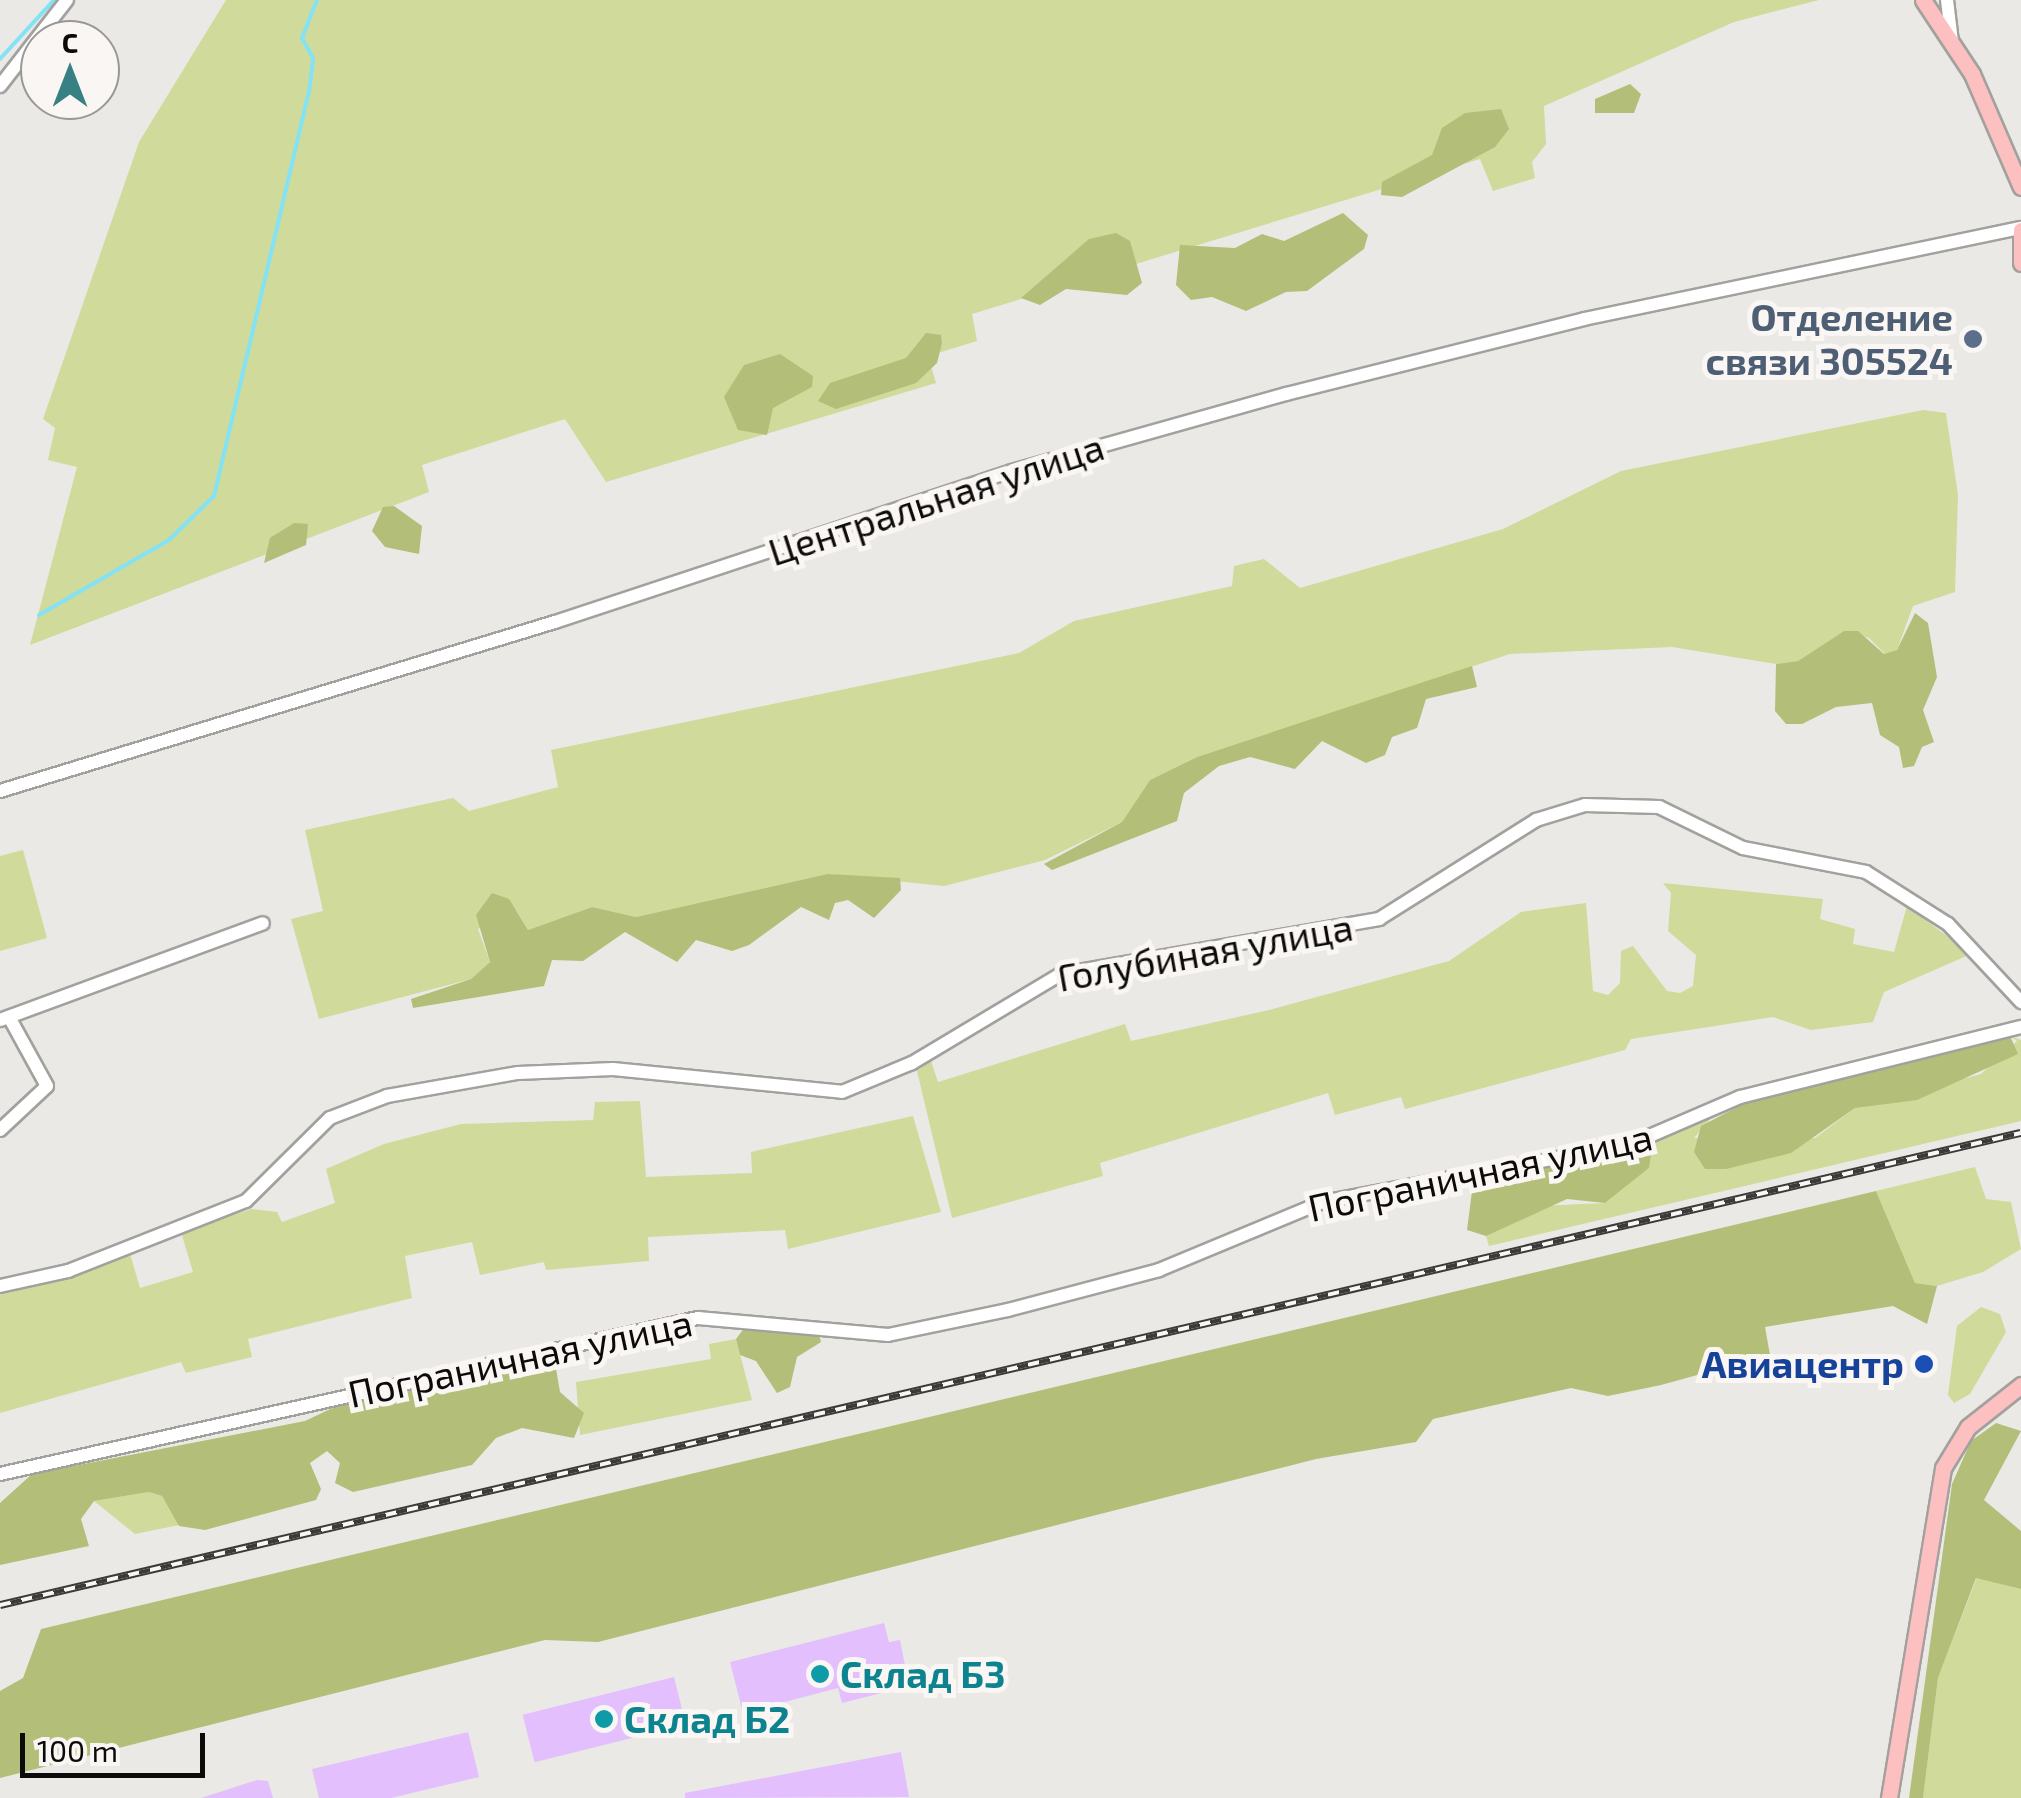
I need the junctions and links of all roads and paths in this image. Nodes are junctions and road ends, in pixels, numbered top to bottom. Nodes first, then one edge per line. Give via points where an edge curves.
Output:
1 (68, 0) edge
2 (1923, 0) edge
3 (1947, 0) edge
4 (1952, 42) junction
5 (0, 86) edge
6 (2021, 186) edge
7 (2021, 229) edge
8 (1989, 240) junction
9 (2019, 258) edge
10 (0, 791) edge
11 (263, 923) dead end
12 (2021, 1002) edge
13 (4, 1018) edge
14 (2021, 1027) edge
15 (0, 1130) edge
16 (0, 1286) edge
17 (2021, 1385) edge
18 (0, 1474) edge
19 (1889, 1798) edge

1 - 5 street
2 - 4 main road
3 - 4 street
4 - 6 main road
7 - 8 street, Центральная улица
7 - 9 main road
8 - 9 street
8 - 10 street, Центральная улица via 1566,324 1030,466 556,622
11 - 13 street
12 - 16 street, Голубиная улица via 1948,924 1866,872 1743,848 1659,808 1585,805 1536,820 1380,920 1060,974 912,1063 842,1092 596,1069 518,1073 386,1096 330,1118 246,1200 135,1238 68,1270
13 - 15 street via 46,1086
14 - 18 street, Пограничная улица via 1740,1097 1631,1144 1322,1202 1159,1270 1008,1310 888,1335 698,1318
17 - 19 main road via 1968,1427 1943,1468

